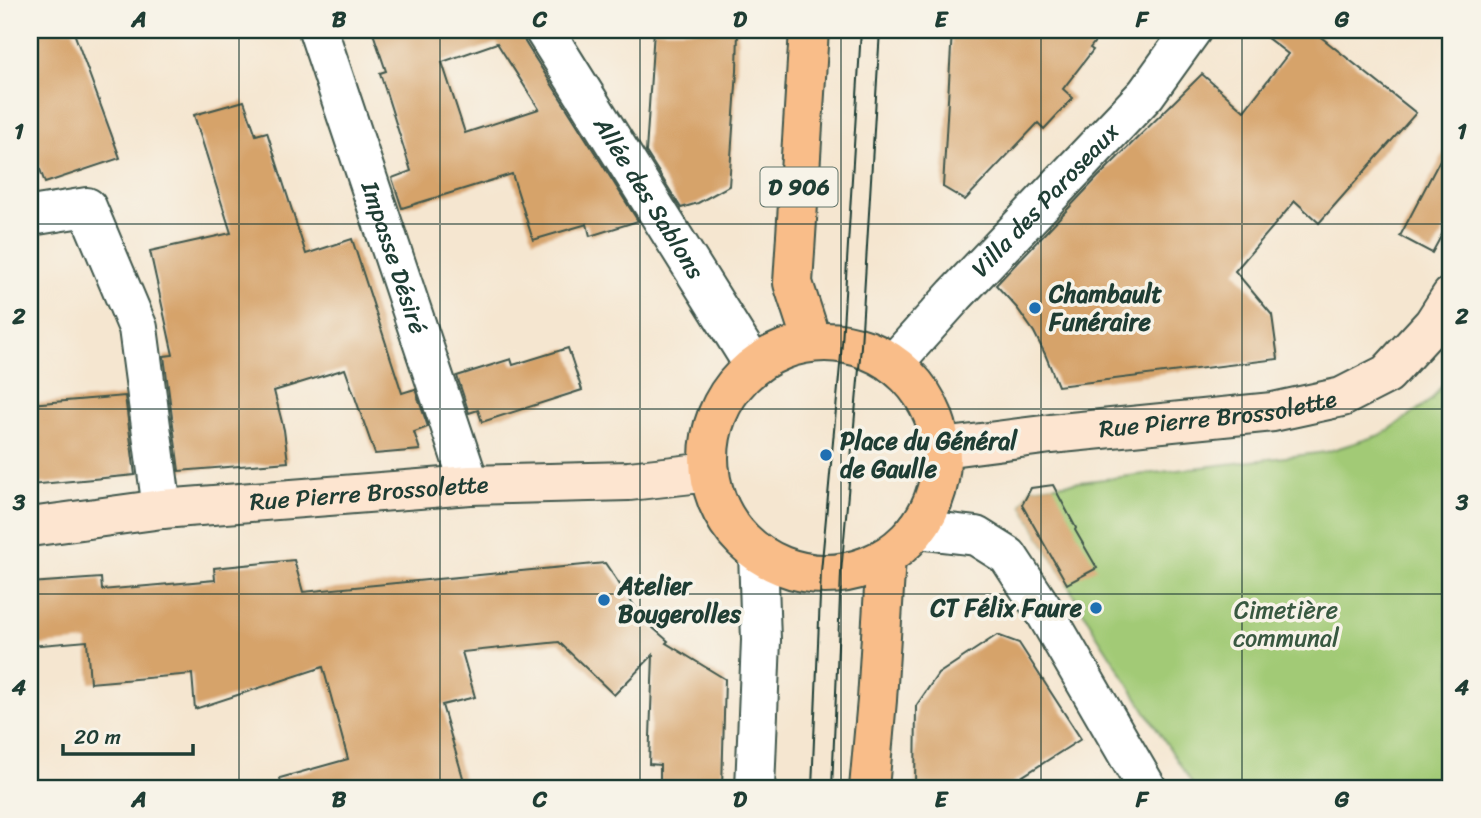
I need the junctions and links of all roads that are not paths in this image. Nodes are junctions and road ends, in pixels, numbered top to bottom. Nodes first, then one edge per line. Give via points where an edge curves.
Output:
1 (318, 30) edge
2 (544, 30) edge
3 (809, 30) edge
4 (1192, 30) edge
5 (30, 215) edge
6 (1451, 296) edge
7 (812, 341) junction
8 (893, 364) junction
9 (754, 366) junction
10 (942, 448) junction
11 (710, 472) junction
12 (470, 485) junction
13 (162, 509) junction
14 (30, 527) edge
15 (917, 529) junction
16 (758, 553) junction
17 (886, 557) junction
18 (755, 788) edge
19 (869, 788) edge
20 (1147, 788) edge

1 - 12 street, Impasse Désiré
2 - 9 street, Allée des Sablons
3 - 7 main road, D 906 via 793,284
4 - 8 street, Villa des Paroseaux via 1146,94
5 - 13 street via 88,207 138,328
6 - 10 main road, Rue Pierre Brossolette via 1433,324 1387,374 1342,397 1273,412
7 - 8 main road via 862,346
7 - 9 main road via 781,350
8 - 10 main road via 916,384 933,414
9 - 11 main road via 727,396 712,432
10 - 15 main road via 935,495
11 - 12 main road, Rue Pierre Brossolette via 629,481
11 - 16 main road via 718,503 735,531
12 - 13 main road, Rue Pierre Brossolette
13 - 14 main road, Rue Pierre Brossolette
15 - 17 main road
15 - 20 street via 976,536 1008,556
16 - 17 main road via 792,569 841,573
16 - 18 street via 761,640
17 - 19 main road

